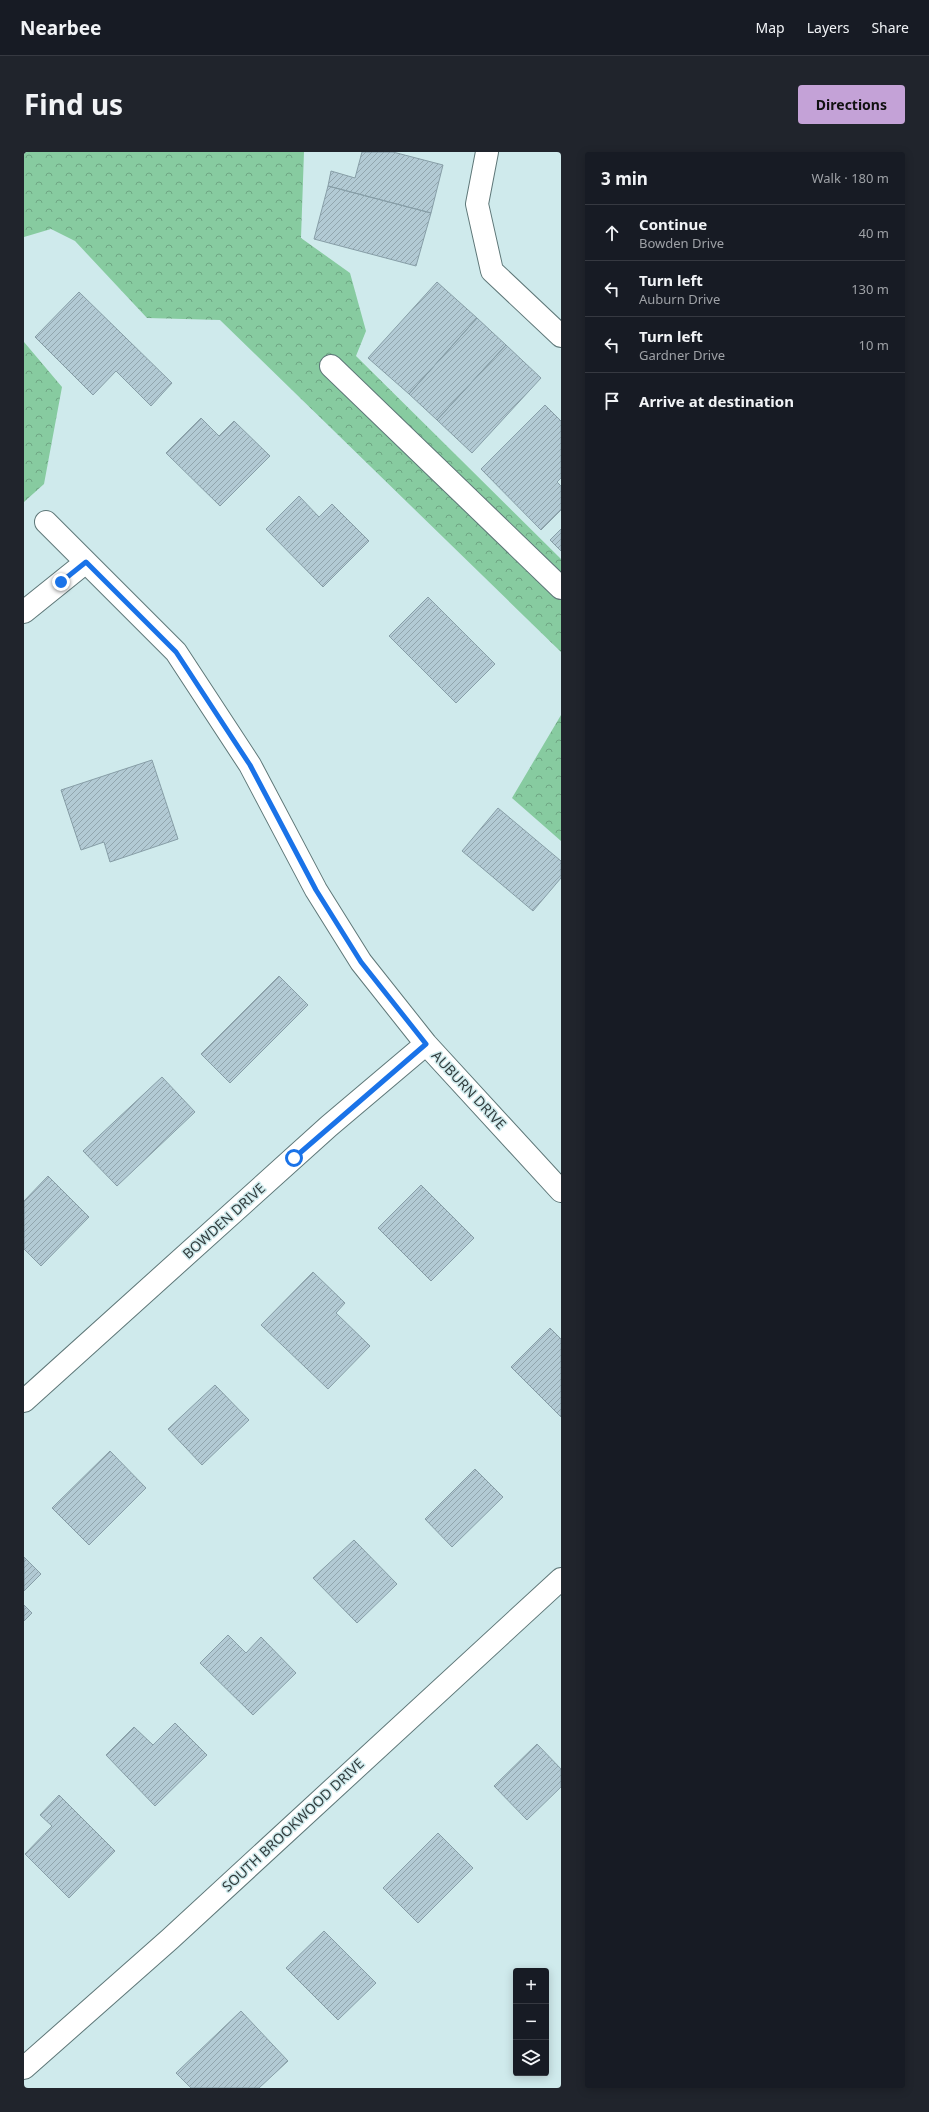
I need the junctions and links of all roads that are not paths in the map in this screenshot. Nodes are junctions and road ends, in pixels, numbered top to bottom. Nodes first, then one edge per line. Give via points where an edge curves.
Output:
1 (487, 152) edge
2 (561, 336) edge
3 (331, 366) dead end
4 (46, 522) dead end
5 (86, 562) junction
6 (561, 588) edge
7 (24, 612) edge
8 (426, 1044) junction
9 (561, 1191) edge
10 (24, 1401) edge
11 (561, 1579) edge
12 (24, 2068) edge

1 - 2 street via 477,204 492,271
3 - 6 street
4 - 5 street, AUBURN DRIVE
5 - 7 street
5 - 8 street, AUBURN DRIVE via 176,652 250,765 316,890 361,962
8 - 9 street, AUBURN DRIVE
8 - 10 street, BOWDEN DRIVE
11 - 12 street, SOUTH BROOKWOOD DRIVE via 170,1939

